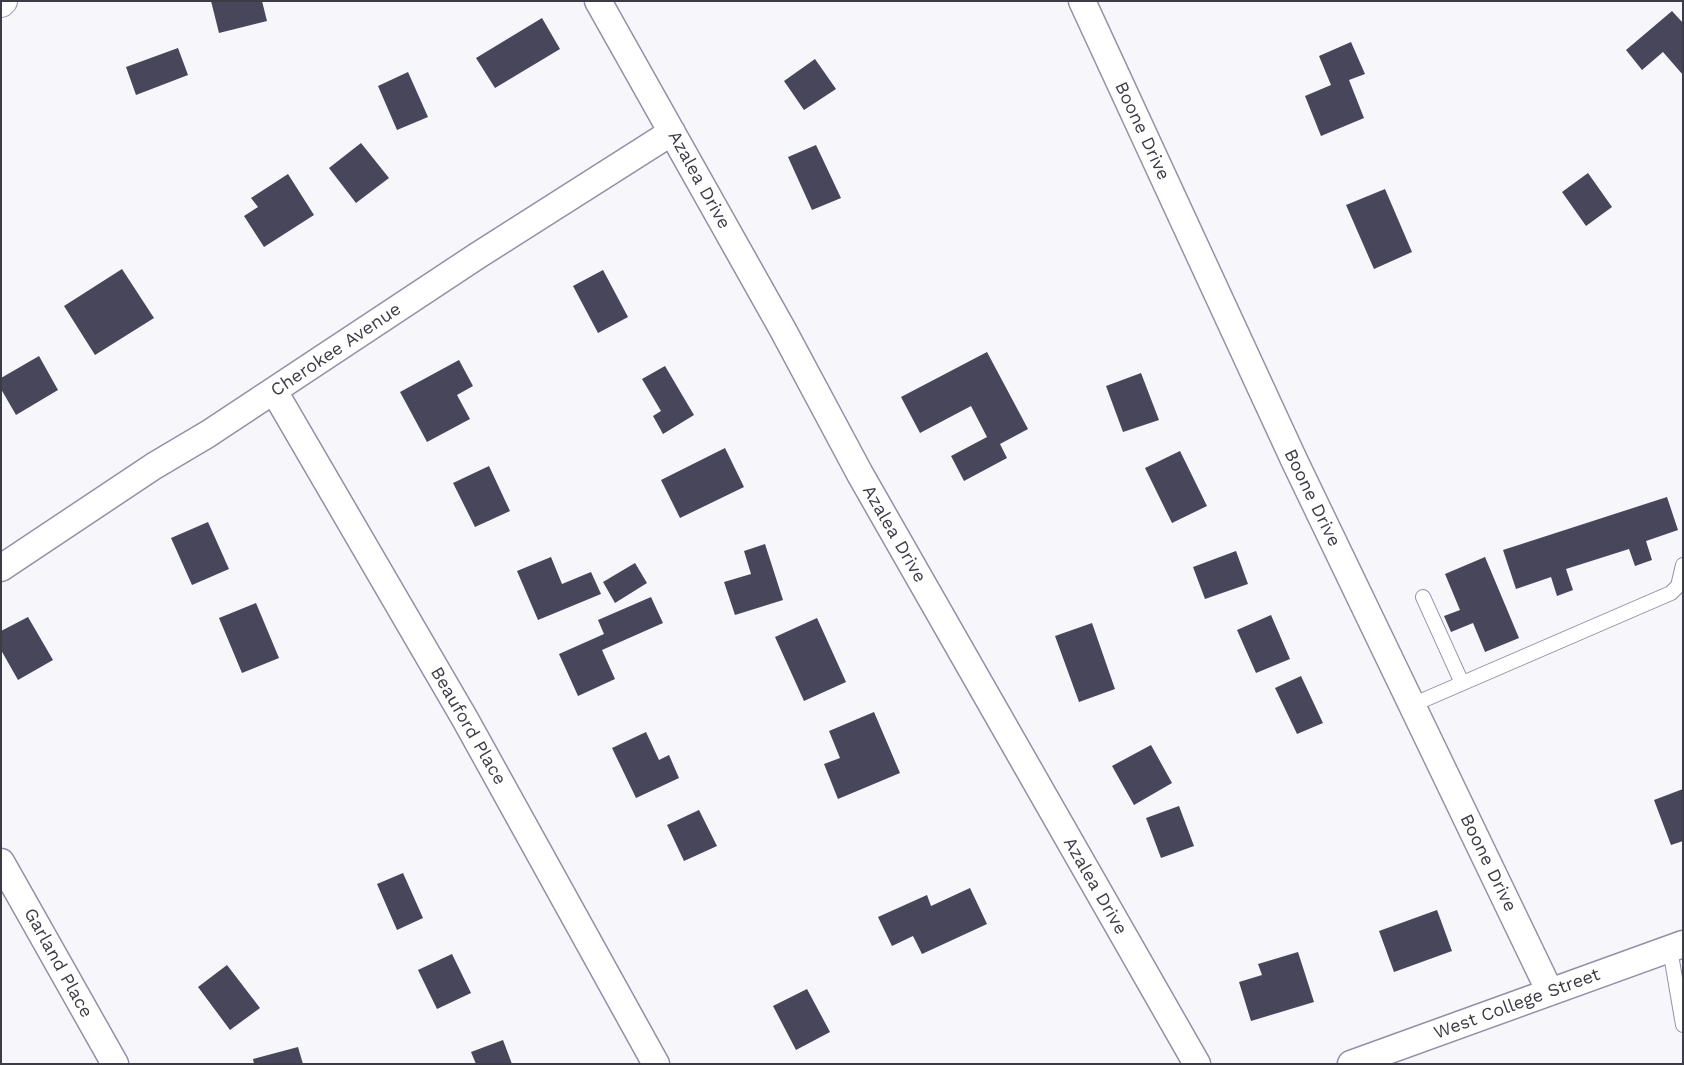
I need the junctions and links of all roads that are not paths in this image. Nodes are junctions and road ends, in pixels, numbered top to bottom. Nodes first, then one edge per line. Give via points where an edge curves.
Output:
1 (598, 1) edge
2 (1082, 1) edge
3 (672, 132) junction
4 (274, 391) junction
5 (1683, 566) edge
6 (1, 568) edge
7 (1423, 597) dead end
8 (1462, 683) junction
9 (1412, 704) junction
10 (1, 862) edge
11 (1677, 947) edge
12 (1550, 992) junction
13 (1683, 1025) edge
14 (115, 1064) edge
15 (656, 1064) edge
16 (1197, 1064) edge
17 (1351, 1064) edge

1 - 3 street, Azalea Drive
2 - 9 street, Boone Drive via 1290,452
3 - 4 street, Cherokee Avenue
3 - 16 street, Azalea Drive via 860,474
4 - 6 street, Cherokee Avenue
4 - 15 street, Beauford Place via 464,719
5 - 8 lane via 1678,586 1672,593
7 - 8 lane
8 - 9 lane
9 - 12 street, Boone Drive
10 - 14 street, Garland Place
11 - 12 street, West College Street
11 - 13 lane
12 - 17 street, West College Street

